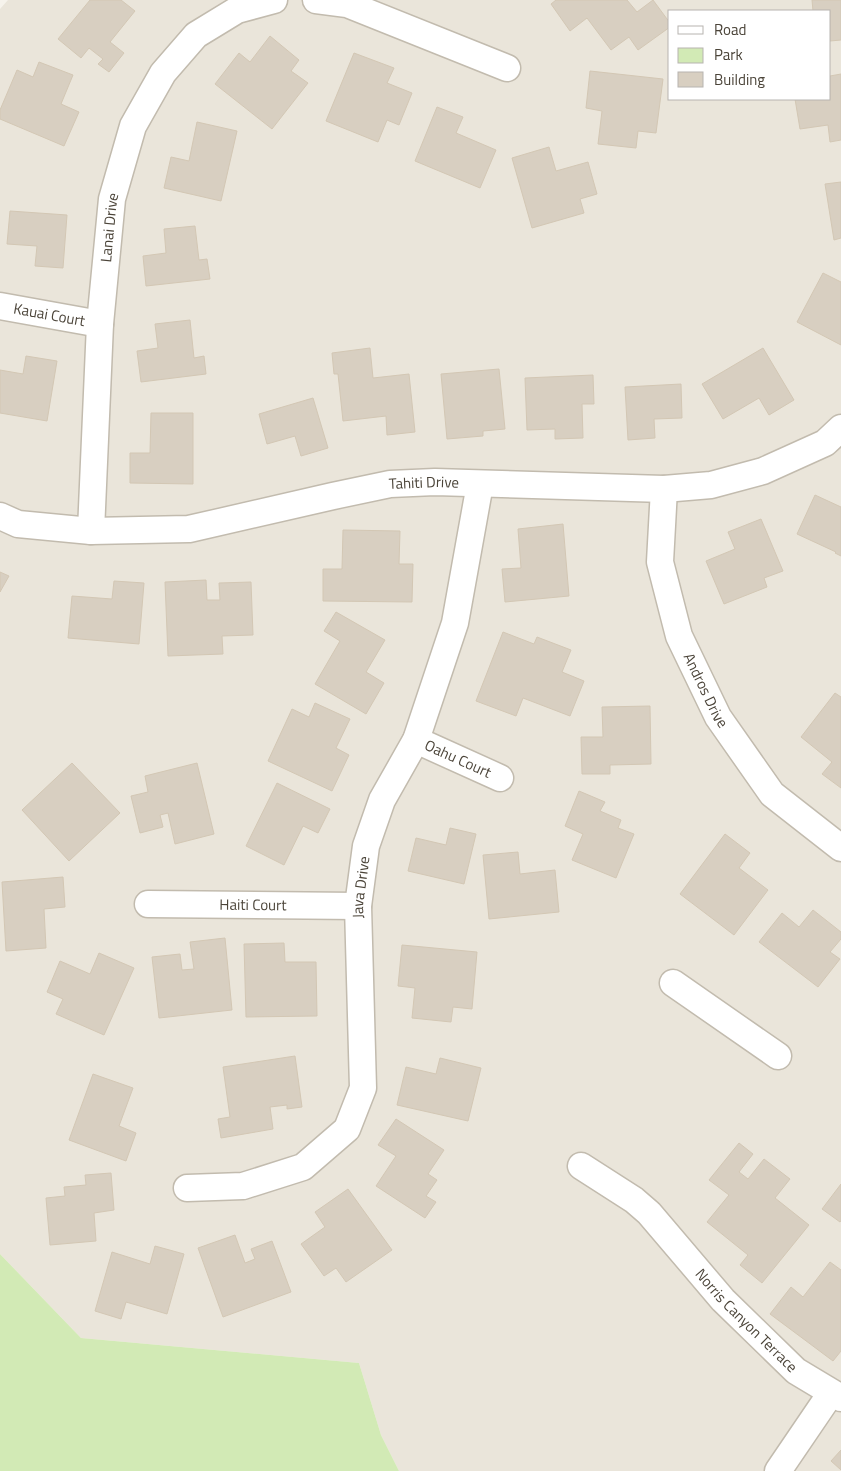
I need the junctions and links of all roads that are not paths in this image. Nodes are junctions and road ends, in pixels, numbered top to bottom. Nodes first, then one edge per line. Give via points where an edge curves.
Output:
1 (274, 0) edge
2 (316, 0) edge
3 (507, 68) dead end
4 (0, 306) edge
5 (100, 324) junction
6 (841, 428) edge
7 (480, 484) junction
8 (664, 489) junction
9 (0, 516) edge
10 (92, 531) junction
11 (416, 740) junction
12 (500, 778) dead end
13 (841, 848) edge
14 (148, 904) dead end
15 (358, 906) junction
16 (673, 983) dead end
17 (778, 1056) dead end
18 (581, 1166) dead end
19 (187, 1188) dead end
20 (836, 1396) edge
21 (778, 1471) edge

1 - 5 street, Lanai Drive via 237,10 196,35 163,73 133,126 112,199
2 - 3 street via 347,4
4 - 5 street, Kauai Court
5 - 10 street, Lanai Drive
6 - 8 street, Tahiti Drive via 825,443 763,471 711,485
7 - 8 street, Tahiti Drive
7 - 10 street, Tahiti Drive via 390,484 189,529
7 - 11 street, Java Drive via 455,623
8 - 13 street, Andros Drive via 660,562 679,636 718,717 772,794
9 - 10 street, Tahiti Drive via 18,524
11 - 12 street, Oahu Court
11 - 15 street, Java Drive via 382,800 366,846
14 - 15 street, Haiti Court
15 - 19 street, Java Drive via 363,1088 347,1129 303,1167 244,1186
16 - 17 street
18 - 20 street, Norris Canyon Terrace via 649,1213 729,1307 796,1371
20 - 21 street

